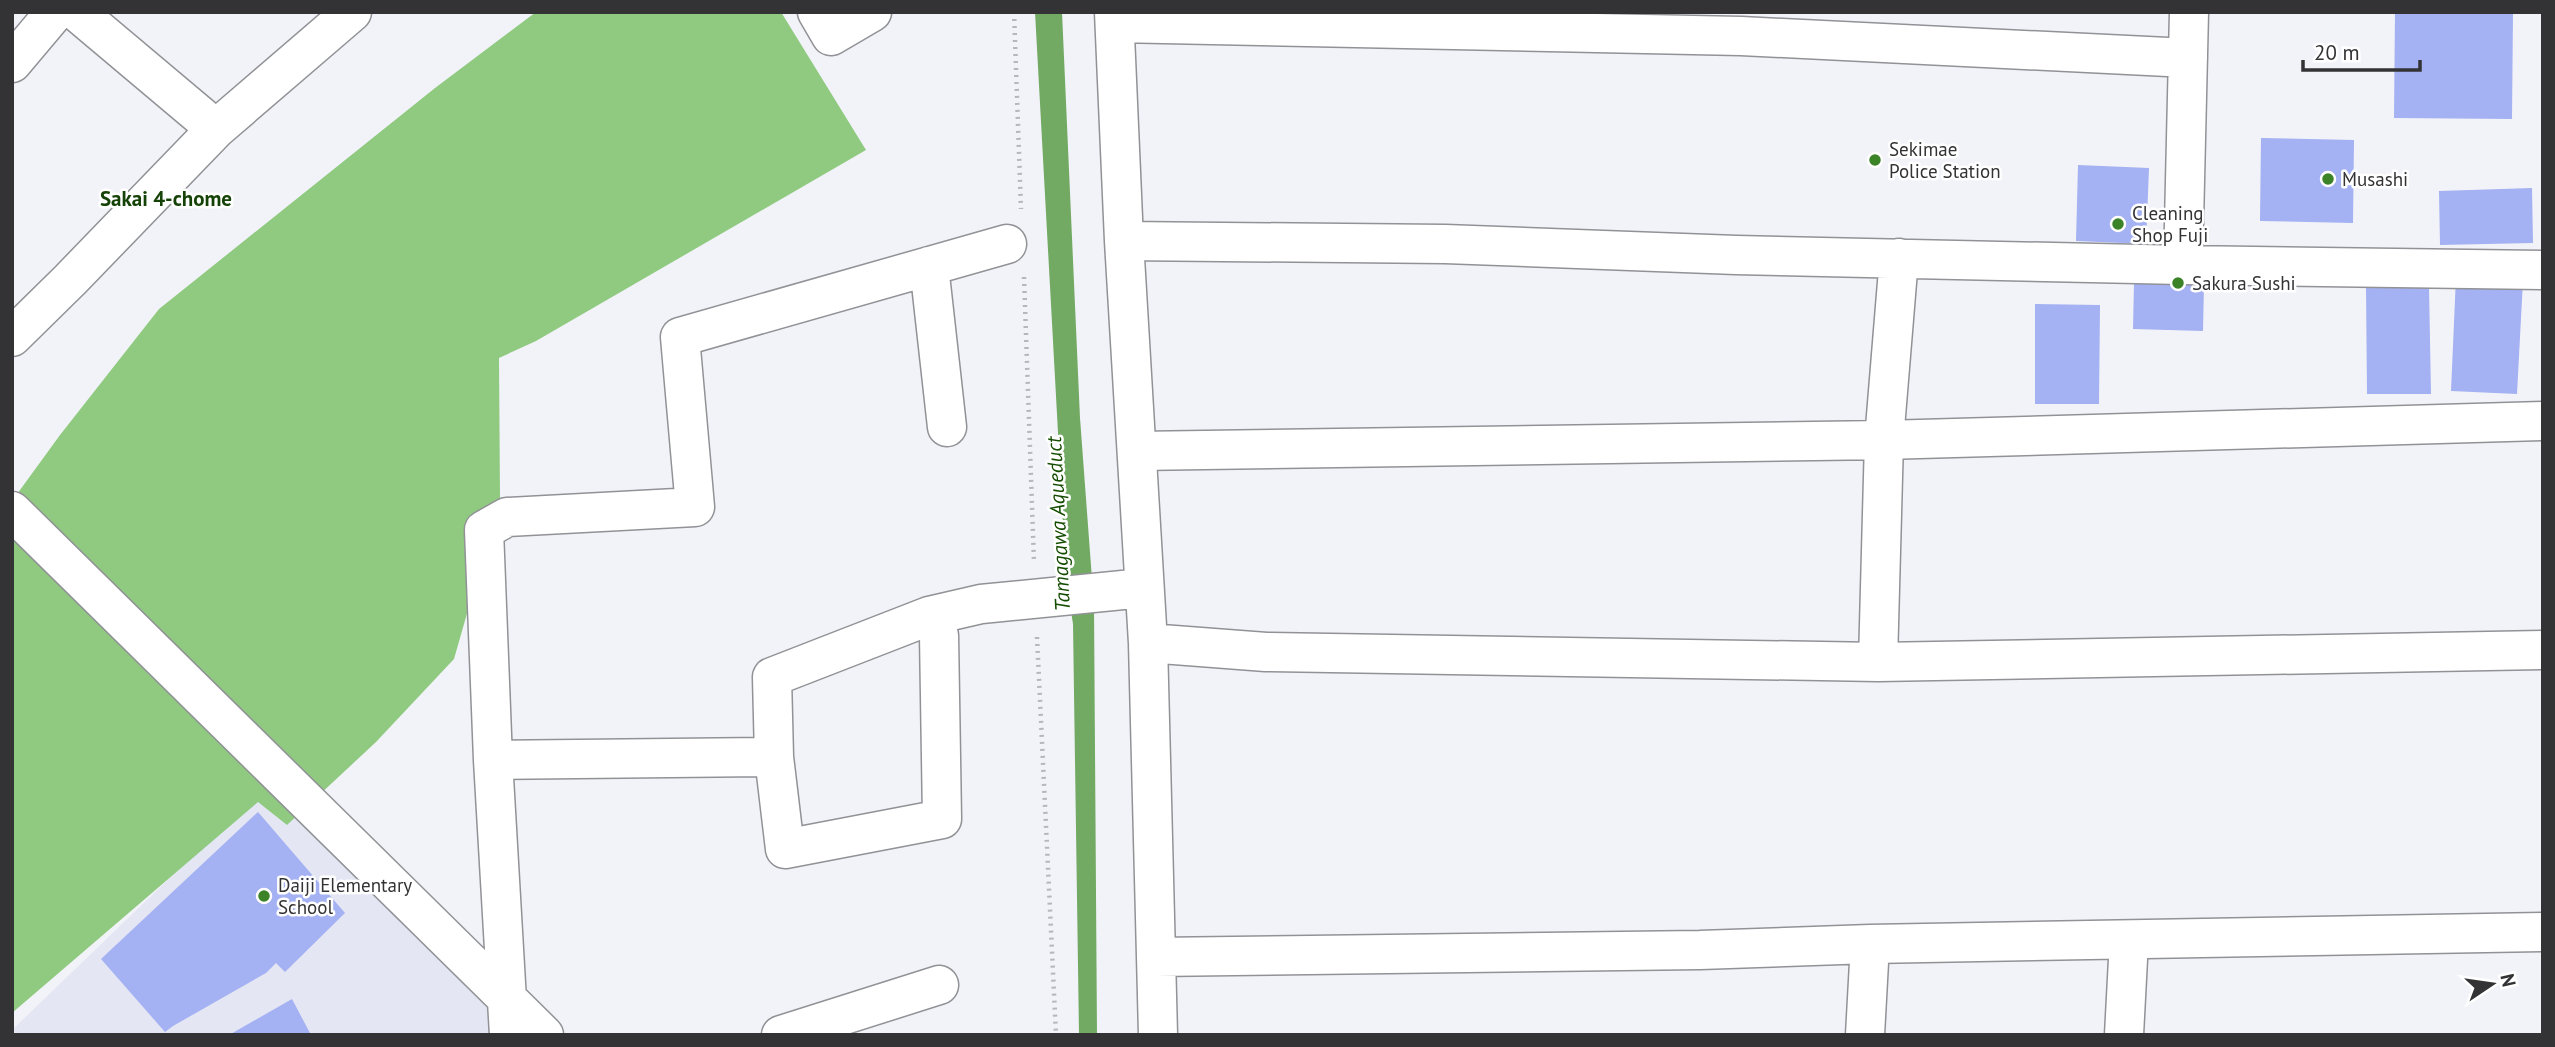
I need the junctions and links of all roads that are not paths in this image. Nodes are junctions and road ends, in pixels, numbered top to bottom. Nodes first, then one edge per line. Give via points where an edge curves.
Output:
1 (55, 12) edge
2 (77, 12) edge
3 (352, 12) edge
4 (817, 12) edge
5 (872, 12) edge
6 (2189, 12) edge
7 (1114, 18) edge
8 (2188, 58) junction
9 (12, 63) edge
10 (216, 129) junction
11 (1124, 241) junction
12 (1018, 243) road end
13 (1899, 258) junction
14 (2183, 265) junction
15 (929, 266) junction
16 (2543, 270) edge
17 (12, 337) edge
18 (2543, 421) edge
19 (947, 427) dead end
20 (1884, 440) junction
21 (1137, 451) junction
22 (12, 511) edge
23 (1143, 589) junction
24 (929, 616) junction
25 (1148, 643) junction
26 (2543, 650) edge
27 (1878, 662) junction
28 (774, 757) junction
29 (493, 760) junction
30 (2543, 932) edge
31 (2129, 940) junction
32 (1870, 944) junction
33 (1156, 957) junction
34 (939, 985) dead end
35 (509, 1016) edge
36 (544, 1035) edge
37 (781, 1035) edge
38 (1158, 1035) edge
39 (1865, 1035) edge
40 (2124, 1035) edge

1 - 9 street
2 - 10 street
3 - 10 street
4 - 5 street via 831,36
6 - 8 street
7 - 8 street via 1741,36
7 - 11 street
8 - 14 street
10 - 17 street
11 - 13 street via 1445,244
11 - 21 street
12 - 15 street
13 - 14 street
13 - 20 street
14 - 16 street
15 - 19 street
15 - 29 street via 680,337 695,506 507,517 484,530
18 - 20 street
20 - 21 street
20 - 27 street
21 - 23 street
22 - 35 street
23 - 24 street via 981,604
23 - 25 street
24 - 28 street via 772,677
24 - 28 street via 939,635 942,819 785,849
25 - 27 street via 1266,652
25 - 33 street
26 - 27 street
28 - 29 street
29 - 35 street
30 - 31 street
31 - 32 street
31 - 40 street
32 - 33 street
32 - 39 street
33 - 38 street
34 - 37 street
35 - 36 street

